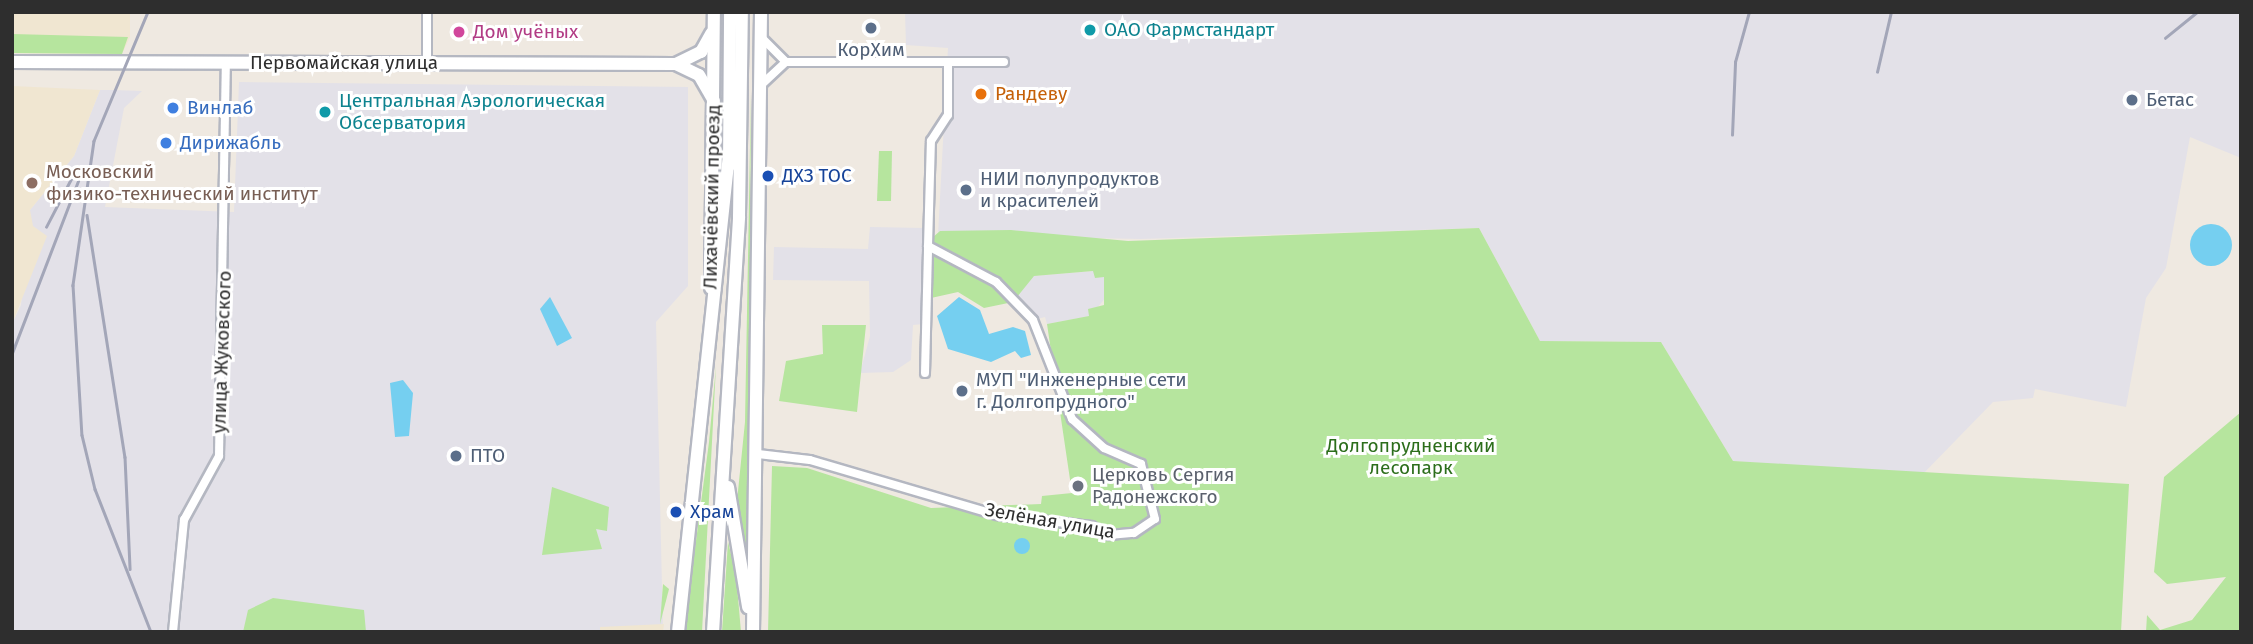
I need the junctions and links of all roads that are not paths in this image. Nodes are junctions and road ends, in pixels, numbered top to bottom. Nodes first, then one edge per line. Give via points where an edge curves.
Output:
1 (427, 12) edge
2 (730, 12) edge
3 (743, 12) edge
4 (761, 12) edge
5 (714, 16) edge
6 (761, 36) junction
7 (12, 62) edge
8 (427, 62) junction
9 (786, 62) junction
10 (948, 62) junction
11 (1004, 62) dead end
12 (226, 64) junction
13 (676, 64) junction
14 (759, 88) junction
15 (714, 101) junction
16 (736, 104) junction
17 (729, 158) junction
18 (928, 246) junction
19 (709, 373) junction
20 (925, 373) dead end
21 (727, 397) junction
22 (724, 453) junction
23 (758, 454) junction
24 (173, 632) edge
25 (678, 632) edge
26 (713, 632) edge
27 (753, 632) edge

1 - 8 street
2 - 16 main road
3 - 16 main road
4 - 6 main road
5 - 13 main road via 706,46
5 - 15 main road, Лихачёвский проезд
6 - 9 street
6 - 14 main road
7 - 12 main road, Первомайская улица
8 - 12 main road, Первомайская улица
8 - 13 main road, Первомайская улица
9 - 10 street
9 - 14 street
10 - 11 street
10 - 18 street via 948,115 931,141
12 - 24 street, улица Жуковского via 219,456 184,520
13 - 15 main road via 699,75
14 - 23 main road
15 - 19 main road, Лихачёвский проезд
16 - 17 main road, Лихачёвский проезд
16 - 21 main road, Лихачёвский проезд
17 - 19 main road, Лихачёвский проезд
17 - 21 main road, Лихачёвский проезд
18 - 20 street
18 - 23 street, Зелёная улица via 996,282 1033,320 1072,419 1104,448 1141,464 1155,519 1134,533 1109,535 1091,526 998,515 810,460
19 - 25 main road, Лихачёвский проезд
21 - 22 main road, Лихачёвский проезд
22 - 26 main road, Лихачёвский проезд
22 - 27 main road
23 - 27 main road

